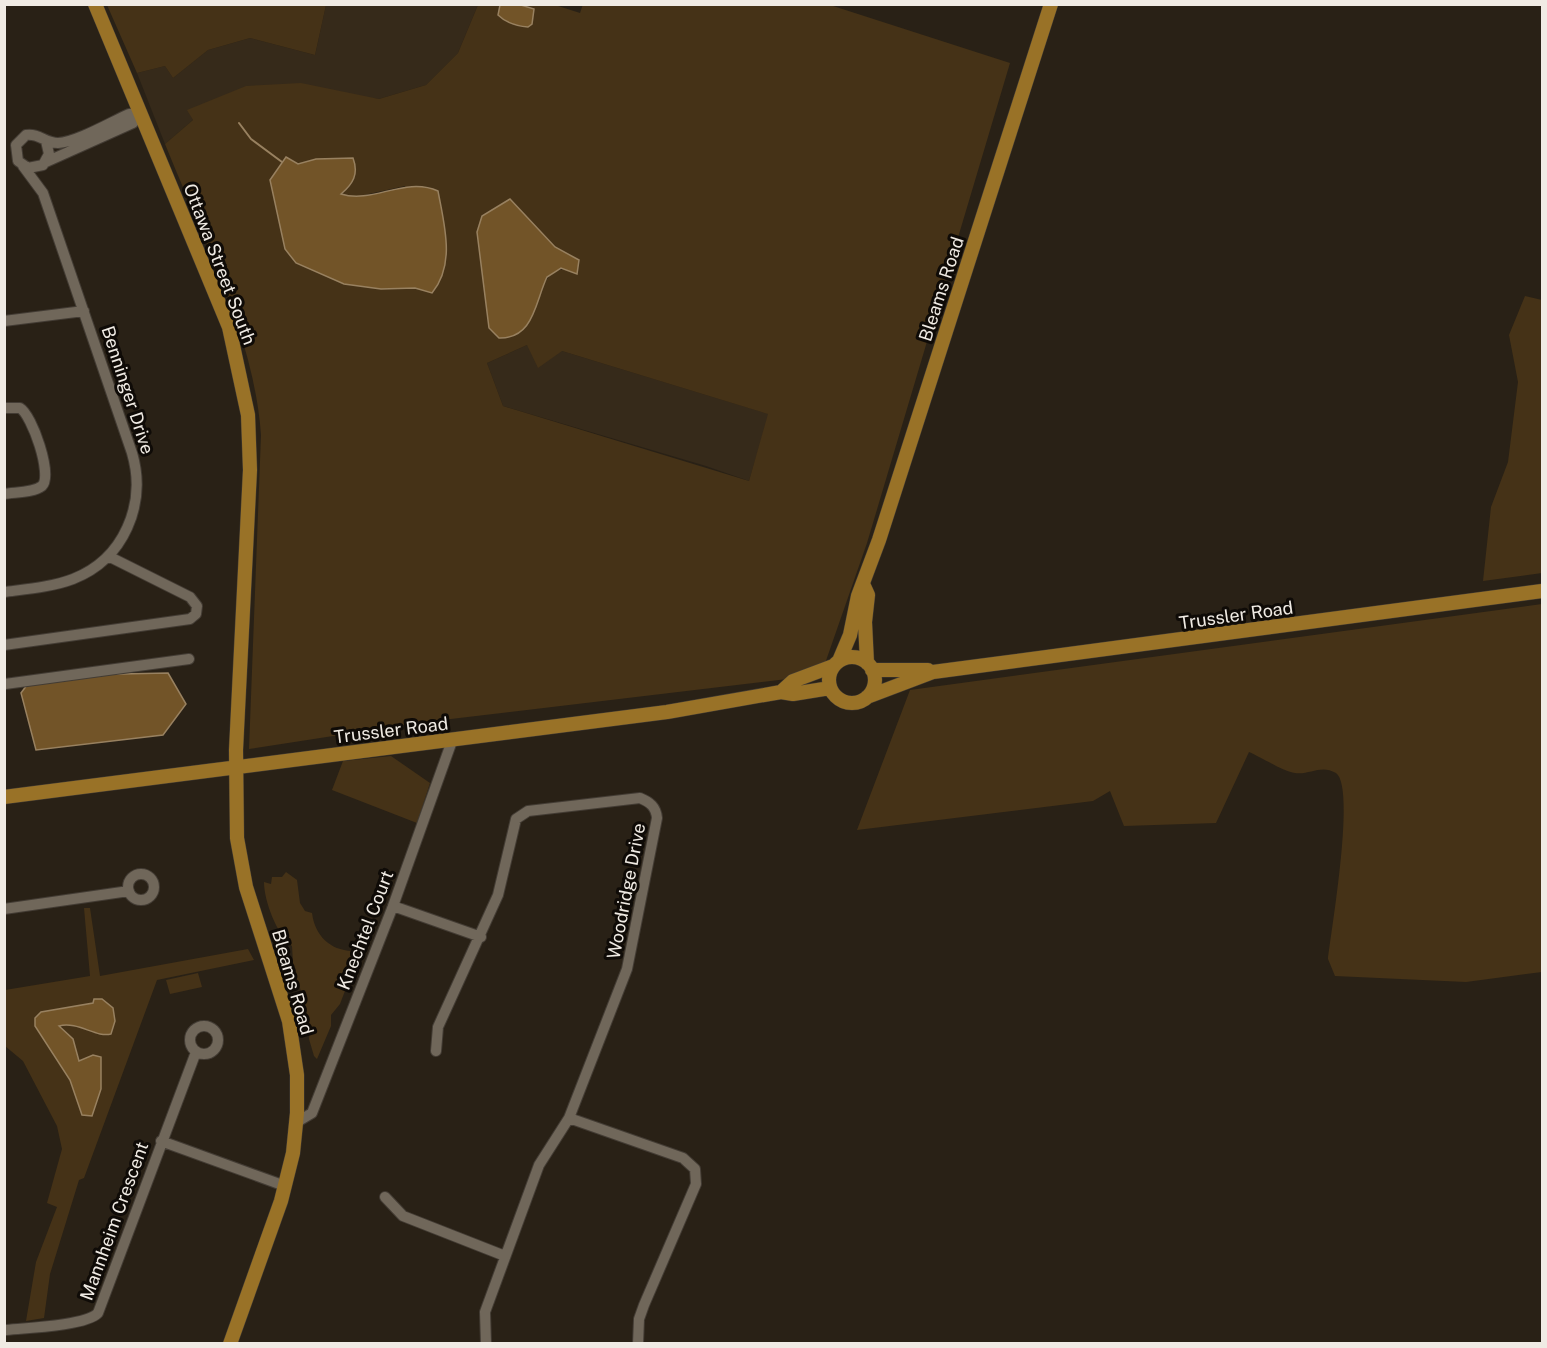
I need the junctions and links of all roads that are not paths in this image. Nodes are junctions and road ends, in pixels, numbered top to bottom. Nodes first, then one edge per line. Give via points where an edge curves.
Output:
1 (95, 4) edge
2 (1051, 4) edge
3 (140, 114) junction
4 (19, 141) junction
5 (46, 141) junction
6 (4, 145) edge
7 (4, 155) edge
8 (44, 163) junction
9 (20, 164) junction
10 (43, 193) junction
11 (84, 311) junction
12 (4, 321) edge
13 (4, 408) edge
14 (4, 494) edge
15 (108, 556) junction
16 (864, 584) junction
17 (1542, 591) edge
18 (4, 592) edge
19 (4, 645) edge
20 (189, 659) dead end
21 (836, 664) junction
22 (870, 667) junction
23 (933, 672) junction
24 (4, 679) edge
25 (5, 684) edge
26 (830, 688) junction
27 (781, 692) junction
28 (867, 697) junction
29 (453, 741) junction
30 (237, 766) junction
31 (4, 797) edge
32 (129, 891) dead end
33 (393, 906) junction
34 (4, 909) edge
35 (481, 937) junction
36 (435, 1051) dead end
37 (196, 1052) dead end
38 (569, 1118) junction
39 (297, 1122) junction
40 (161, 1141) junction
41 (285, 1186) junction
42 (385, 1197) dead end
43 (505, 1256) junction
44 (4, 1330) edge
45 (230, 1344) edge
46 (486, 1344) edge
47 (638, 1344) edge

1 - 3 main road, Ottawa Street South
2 - 16 main road, Bleams Road
3 - 5 street via 129,114 59,143
3 - 8 street via 133,123
3 - 30 main road, Ottawa Street South via 229,327 248,415 250,470
4 - 5 street via 32,134
4 - 6 street
4 - 9 street via 15,151
5 - 8 street, Benninger Drive via 49,149
7 - 9 street
8 - 9 street via 33,169
8 - 10 street, Benninger Drive
9 - 10 street, Benninger Drive
10 - 11 street, Benninger Drive
11 - 12 street
11 - 15 street, Benninger Drive via 132,453 137,479 130,523
13 - 14 street via 20,408 28,415 47,474 38,489
15 - 18 street, Benninger Drive via 91,570 67,581
15 - 19 street via 190,597 197,606 196,614 190,619
16 - 21 main road, Bleams Road via 850,635
16 - 22 main road, Bleams Road via 868,595 865,622
17 - 23 main road, Trussler Road
20 - 25 street
21 - 22 main road via 854,657
21 - 26 main road via 830,673
21 - 27 main road, Trussler Road via 793,681
22 - 23 main road, Trussler Road via 894,672
22 - 28 main road via 874,684
23 - 28 main road, Trussler Road
24 - 25 street
26 - 27 main road, Trussler Road
26 - 28 main road via 833,695 846,703
27 - 29 main road, Trussler Road
29 - 30 main road, Trussler Road
29 - 33 street, Knechtel Court
30 - 31 main road, Trussler Road
30 - 39 main road, Bleams Road via 240,859 289,1021 297,1075
32 - 34 street
33 - 35 street
33 - 39 street, Knechtel Court via 312,1113
35 - 36 street, Woodridge Drive via 438,1027
35 - 38 street, Woodridge Drive via 498,895 513,824 519,815 640,798 654,808 657,818 627,969
37 - 40 street, Mannheim Crescent
38 - 43 street, Woodridge Drive via 545,1152
38 - 47 street via 683,1158 695,1169 696,1184 639,1318
39 - 41 main road, Bleams Road
40 - 41 street
40 - 44 street, Mannheim Crescent via 98,1313 68,1323
41 - 45 main road, Bleams Road
42 - 43 street via 403,1216
43 - 46 street, Woodridge Drive via 485,1312

